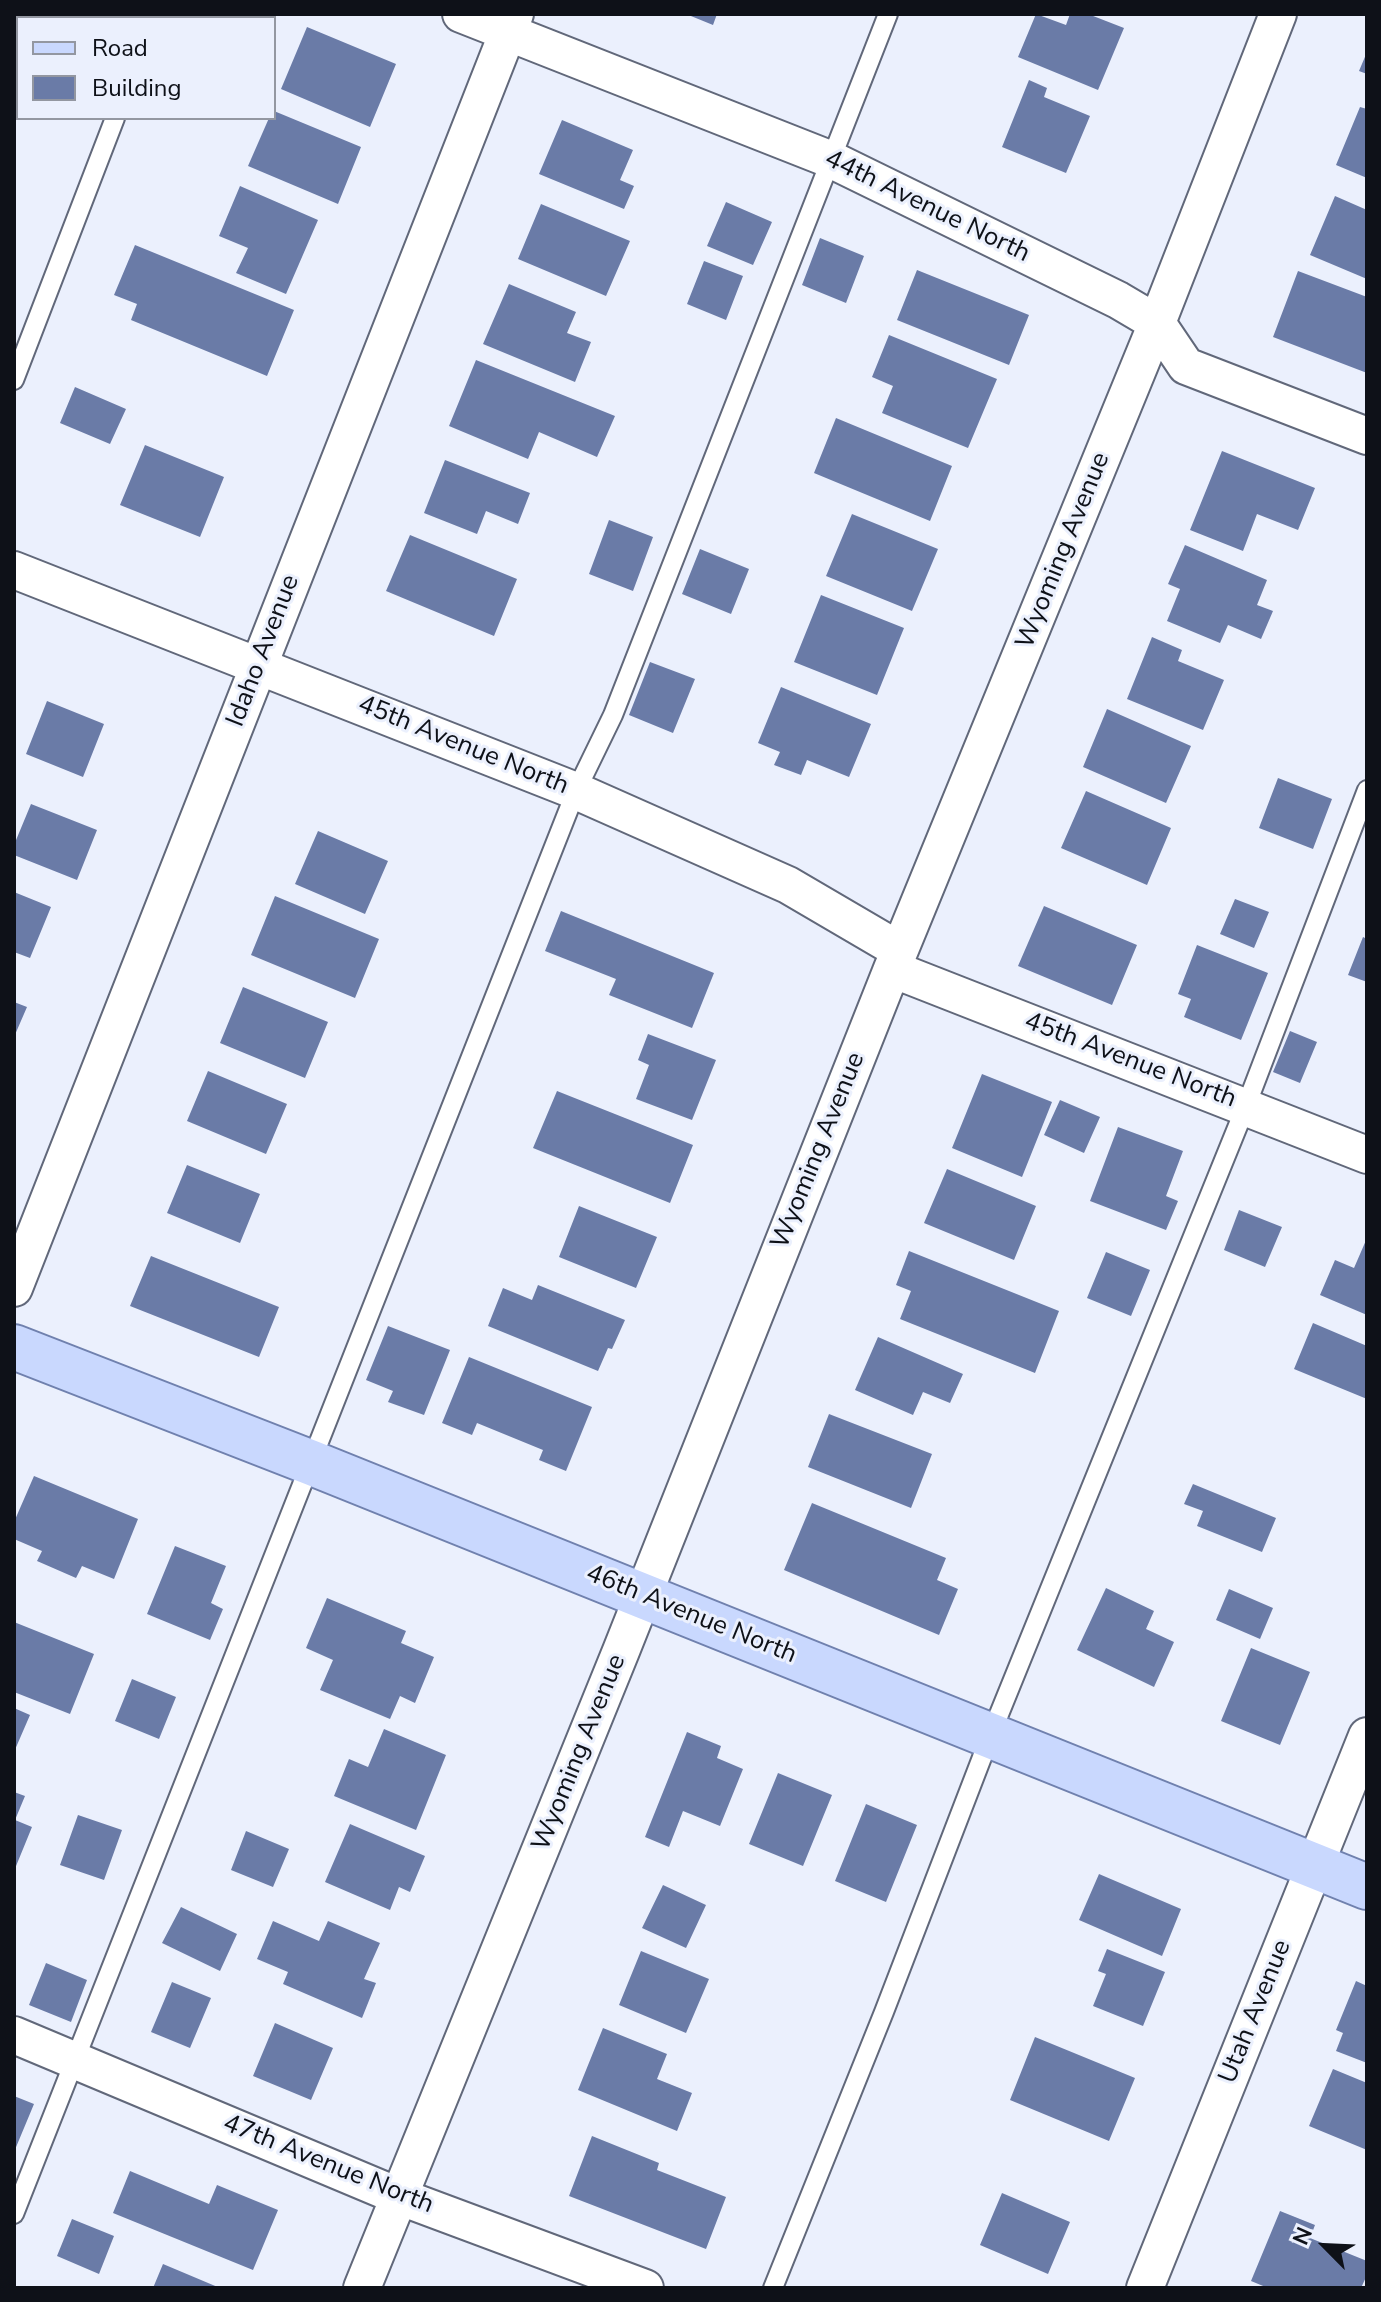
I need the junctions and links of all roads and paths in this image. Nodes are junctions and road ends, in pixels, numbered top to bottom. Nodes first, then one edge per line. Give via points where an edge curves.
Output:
1 (461, 14) edge
2 (888, 14) edge
3 (1278, 14) edge
4 (512, 23) edge
5 (114, 120) edge
6 (832, 160) junction
7 (1157, 323) junction
8 (14, 380) edge
9 (1367, 436) edge
10 (14, 570) edge
11 (258, 664) junction
12 (1367, 790) edge
13 (576, 791) junction
14 (896, 960) junction
15 (1246, 1106) junction
16 (1367, 1155) edge
17 (14, 1288) edge
18 (14, 1347) edge
19 (312, 1463) junction
20 (643, 1596) junction
21 (991, 1734) junction
22 (1367, 1736) edge
23 (1315, 1867) junction
24 (1367, 1887) edge
25 (14, 2035) edge
26 (75, 2061) junction
27 (398, 2196) junction
28 (14, 2214) edge
29 (362, 2288) edge
30 (645, 2288) edge
31 (773, 2288) edge
32 (1145, 2288) edge

1 - 4 street, 44th Avenue North
2 - 6 lane
3 - 7 street, Wyoming Avenue
4 - 6 street, 44th Avenue North
4 - 11 street, Idaho Avenue
5 - 8 lane
6 - 7 street, 44th Avenue North
6 - 13 lane via 613,715
7 - 9 street, 44th Avenue North via 1186,366
7 - 14 street, Wyoming Avenue
10 - 11 street, 45th Avenue North
11 - 13 street, 45th Avenue North
11 - 17 street, Idaho Avenue
12 - 15 lane
13 - 14 street, 45th Avenue North via 788,885
13 - 19 lane
14 - 15 street, 45th Avenue North
14 - 20 street, Wyoming Avenue
15 - 16 street, 45th Avenue North
15 - 21 lane
18 - 19 main road, 46th Avenue North
19 - 20 main road, 46th Avenue North
19 - 26 lane
20 - 21 main road, 46th Avenue North
20 - 27 street, Wyoming Avenue
21 - 23 main road, 46th Avenue North
21 - 31 lane
22 - 23 street, Utah Avenue
23 - 24 main road, 46th Avenue North
23 - 32 street, Utah Avenue
25 - 26 street, 47th Avenue North
26 - 27 street, 47th Avenue North
26 - 28 lane
27 - 29 street, Wyoming Avenue
27 - 30 street, 47th Avenue North

